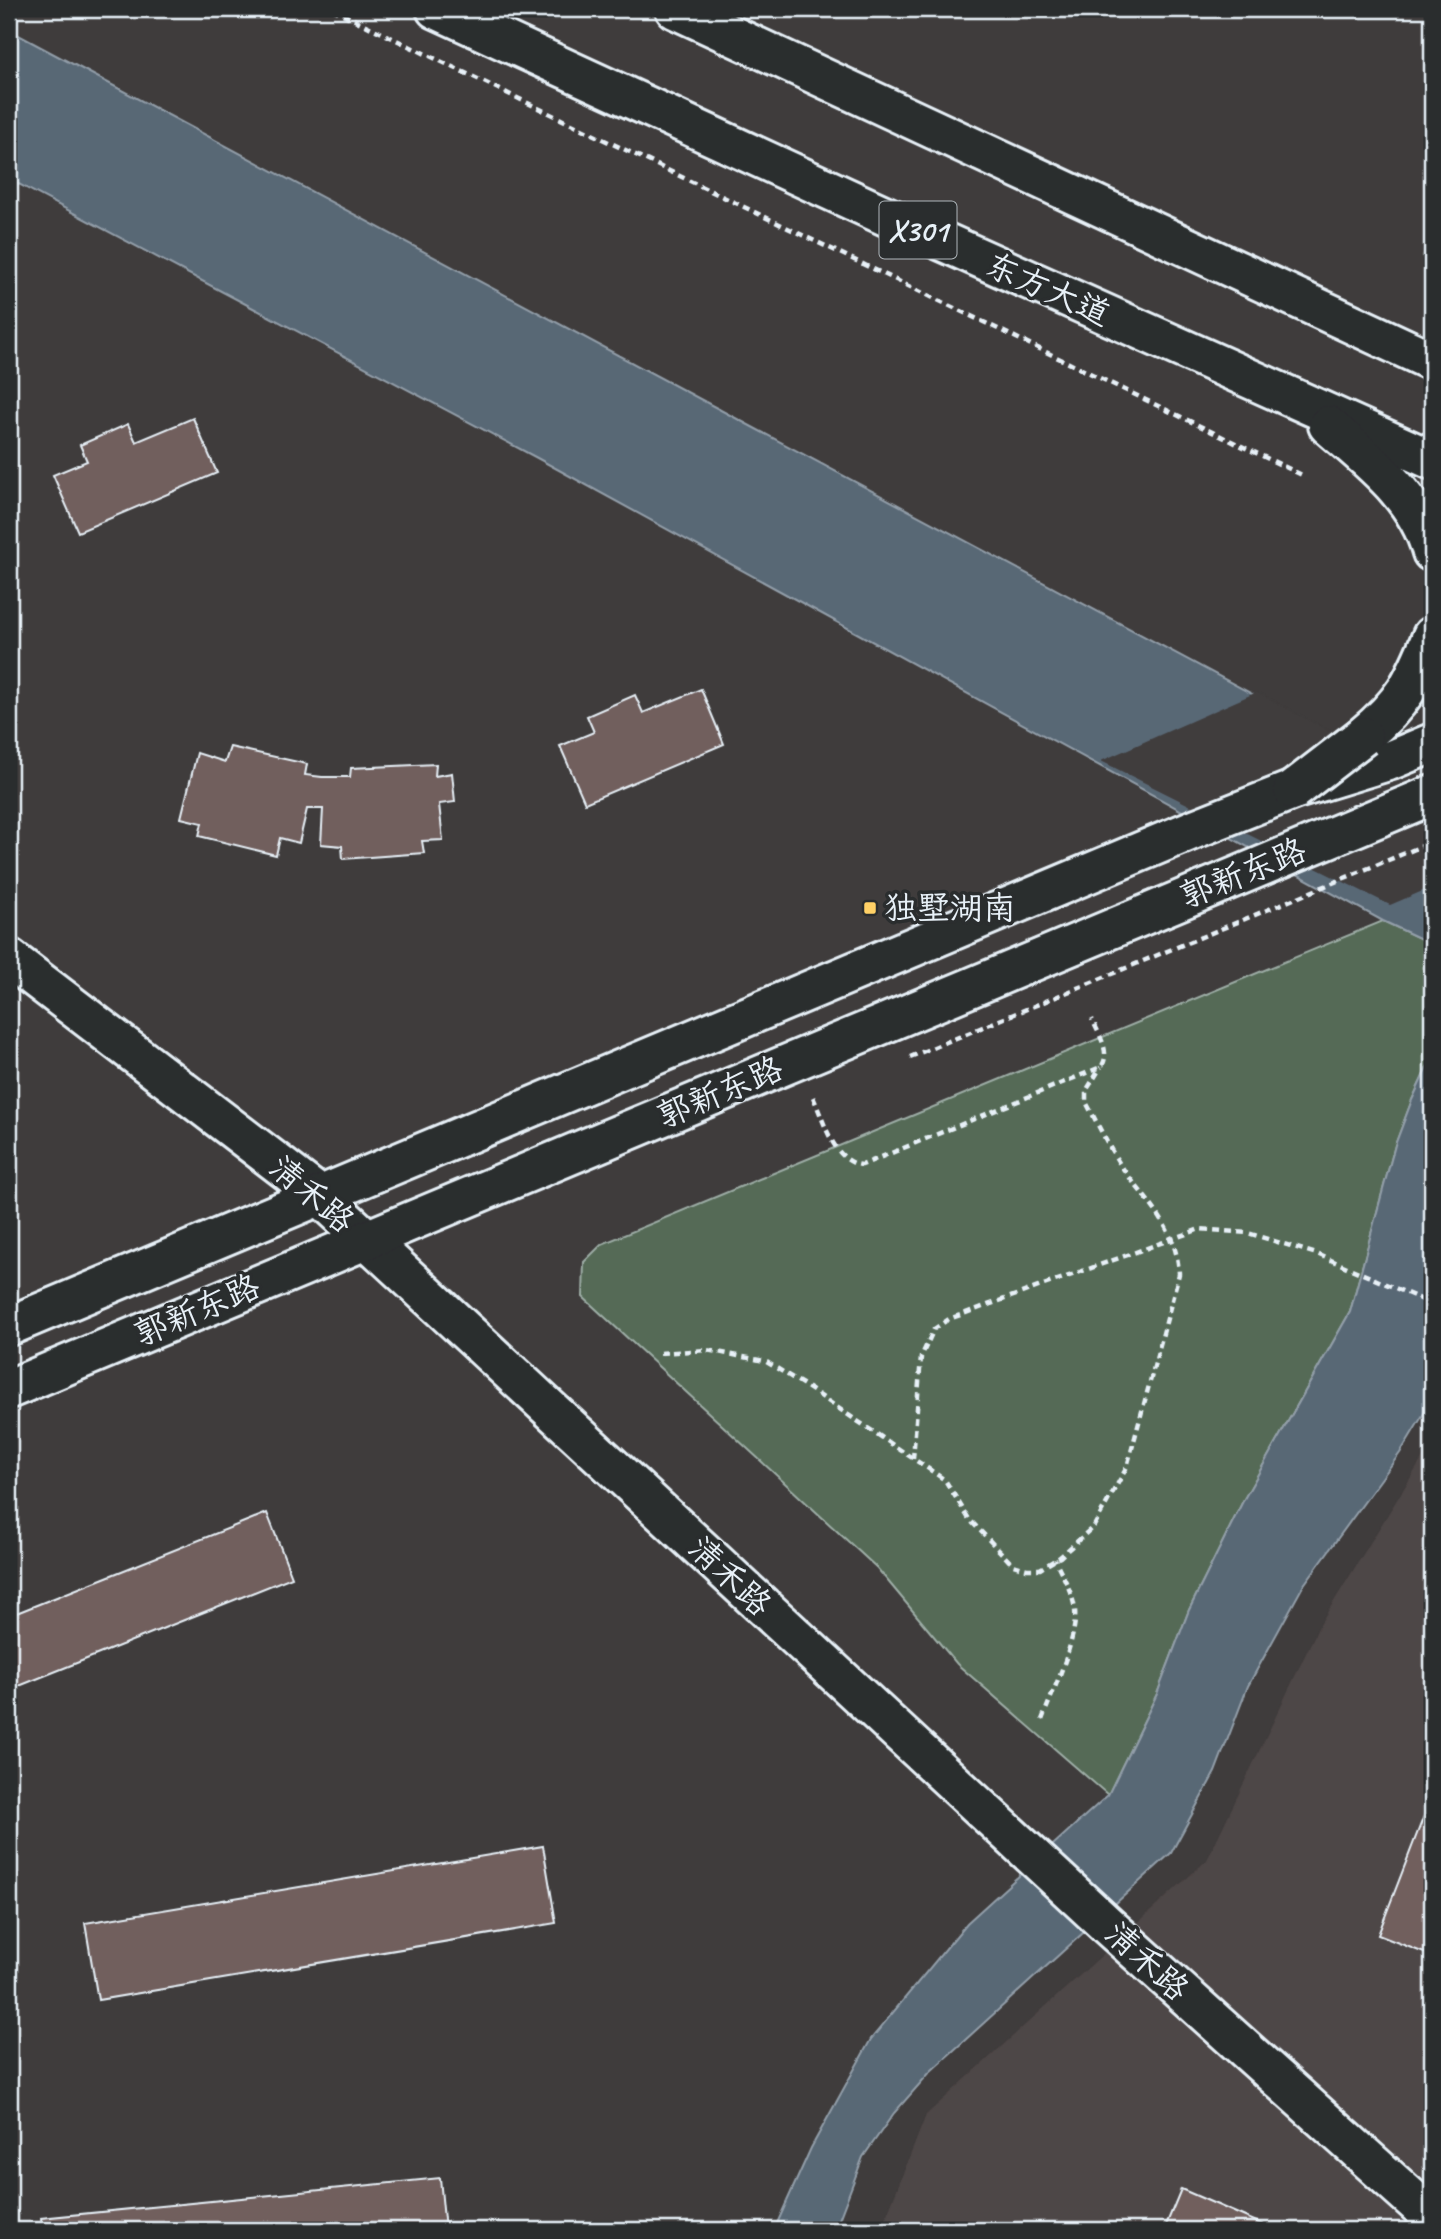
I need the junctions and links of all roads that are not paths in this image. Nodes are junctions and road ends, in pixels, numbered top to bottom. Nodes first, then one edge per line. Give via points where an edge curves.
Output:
1 (436, 9) edge
2 (675, 9) edge
3 (1432, 361) edge
4 (1303, 403) junction
5 (1432, 460) edge
6 (1432, 552) edge
7 (1432, 636) edge
8 (1432, 743) edge
9 (1293, 790) junction
10 (1432, 795) edge
11 (9, 958) edge
12 (319, 1195) junction
13 (366, 1240) junction
14 (9, 1326) edge
15 (9, 1389) edge
16 (1432, 2217) edge

1 - 4 main road, 东方大道 / X301
2 - 3 main road
4 - 5 main road, 东方大道 / X301
4 - 6 main road via 1389,479 1415,513
7 - 9 main road, bridge via 1404,697 1387,716
8 - 9 main road, 郭新东路
9 - 12 main road, 郭新东路
10 - 13 main road, 郭新东路
11 - 12 main road, 清禾路
12 - 13 main road, 清禾路
12 - 14 main road, 郭新东路
13 - 15 main road, 郭新东路
13 - 16 main road, 清禾路 via 1107,1925

